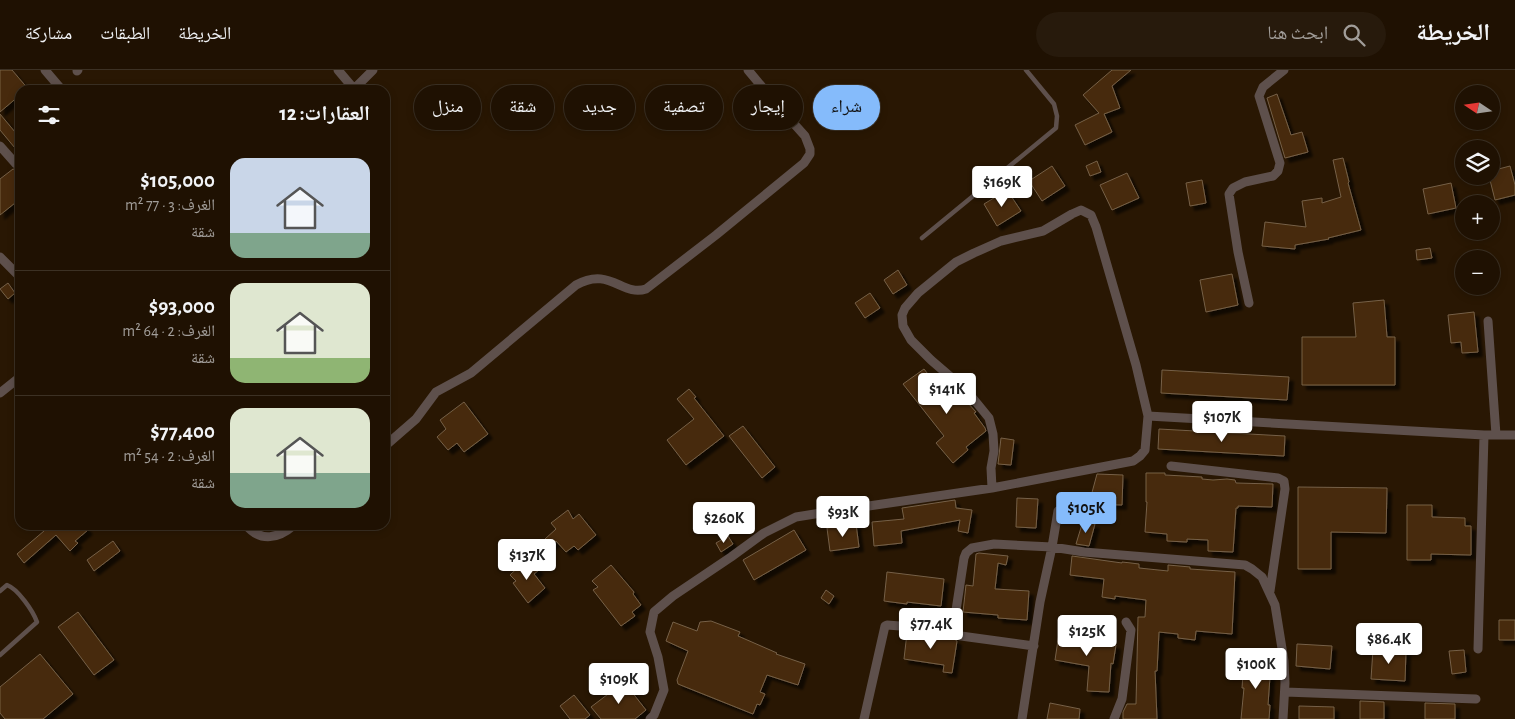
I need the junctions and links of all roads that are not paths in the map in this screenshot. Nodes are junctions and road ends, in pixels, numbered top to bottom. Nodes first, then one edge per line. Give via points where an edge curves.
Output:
1 (45, 70) edge
2 (338, 70) edge
3 (373, 70) edge
4 (748, 70) edge
5 (1026, 70) edge
6 (1284, 70) edge
7 (58, 85) edge
8 (351, 85) edge
9 (358, 85) edge
10 (0, 146) edge
11 (15, 163) edge
12 (922, 238) dead end
13 (0, 257) edge
14 (15, 272) edge
15 (1249, 303) dead end
16 (1488, 321) dead end
17 (15, 381) edge
18 (0, 393) edge
19 (1148, 416) junction
20 (1484, 435) junction
21 (1496, 435) junction
22 (1515, 436) edge
23 (390, 442) edge
24 (1171, 466) dead end
25 (992, 488) junction
26 (1058, 511) dead end
27 (250, 530) edge
28 (289, 530) edge
29 (1052, 547) junction
30 (0, 591) edge
31 (1270, 591) junction
32 (1126, 622) dead end
33 (953, 630) junction
34 (1034, 646) junction
35 (1478, 649) dead end
36 (0, 655) edge
37 (1285, 692) junction
38 (1476, 698) dead end
39 (650, 719) edge
40 (864, 719) edge
41 (1022, 719) edge
42 (1114, 719) edge
43 (1284, 719) edge

1 - 7 street
2 - 8 street
3 - 9 street
4 - 23 street via 805,136 810,154 804,163 646,289 634,290 613,281 594,278 576,285 471,373 436,392 416,419
5 - 12 lane via 1054,104 1056,128
6 - 15 street via 1263,87 1259,96 1280,163 1278,171 1273,176 1233,188 1229,194
10 - 11 street
13 - 14 street
16 - 21 street
17 - 18 street
19 - 20 street
19 - 25 street via 1145,450 1134,461
19 - 25 street via 1091,215 1081,210 1043,231 1001,241 974,252 956,262 918,293 902,315 903,326 912,340 967,391 989,418 994,451
20 - 21 street
20 - 35 street
21 - 22 street
24 - 31 street via 1284,481
25 - 39 street via 796,517 764,533 654,612 650,632 664,690
26 - 29 street
27 - 28 street via 263,537 274,537
29 - 31 street via 1245,565 1262,577
29 - 33 street via 994,544 969,550 964,558
29 - 34 street
30 - 36 lane via 7,585 14,588 37,622
31 - 37 street via 1284,661
32 - 42 street via 1131,630 1122,699
33 - 34 street via 961,636
33 - 40 street via 885,626
34 - 41 street
37 - 38 street
37 - 43 street

